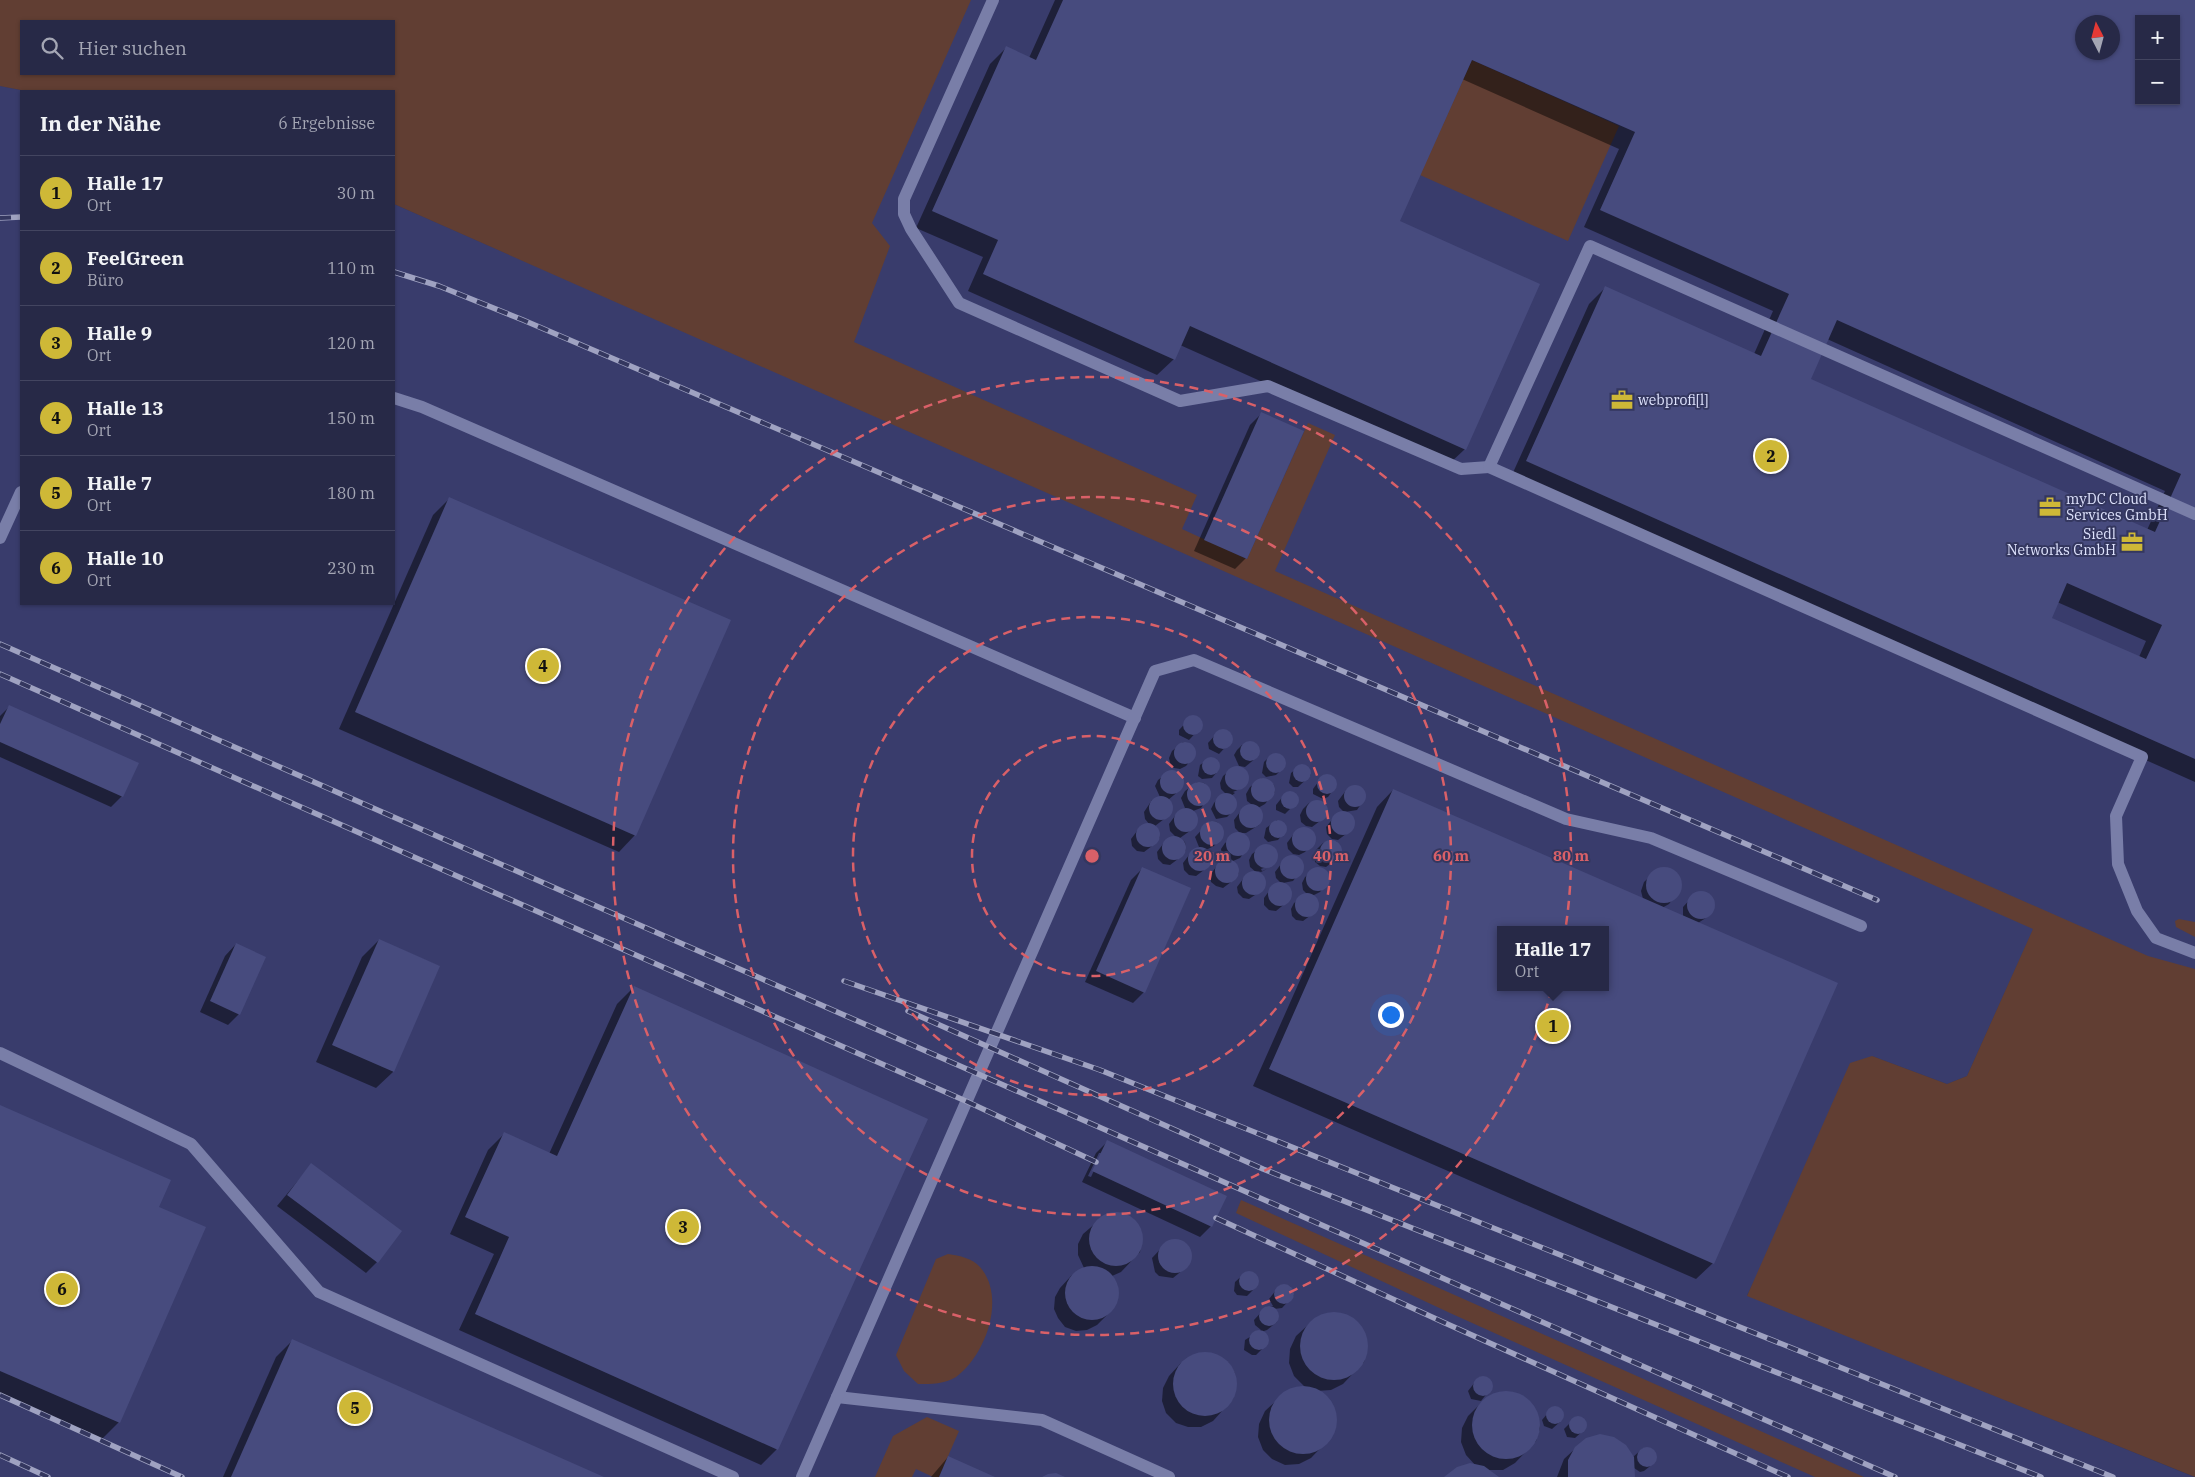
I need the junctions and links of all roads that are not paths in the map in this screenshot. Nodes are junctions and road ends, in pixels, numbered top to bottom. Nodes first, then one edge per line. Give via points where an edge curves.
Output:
1 (993, 0) edge
2 (395, 398) edge
3 (1489, 467) junction
4 (20, 494) edge
5 (2195, 514) edge
6 (0, 538) edge
7 (1135, 718) junction
8 (1861, 926) dead end
9 (2195, 953) edge
10 (0, 1054) edge
11 (837, 1397) junction
12 (733, 1477) edge
13 (802, 1477) edge
14 (1169, 1477) edge

1 - 3 lane via 904,199 904,214 911,229 959,303 1180,401 1268,386 1461,469
2 - 7 lane via 422,407
3 - 5 lane via 1590,246
3 - 9 lane via 2142,757 2116,816 2118,864 2138,911 2156,938
4 - 6 lane
7 - 8 lane via 1155,671 1194,660 1566,819 1651,838
7 - 11 lane
10 - 12 lane via 191,1144 320,1292
11 - 13 lane
11 - 14 lane via 1042,1420

